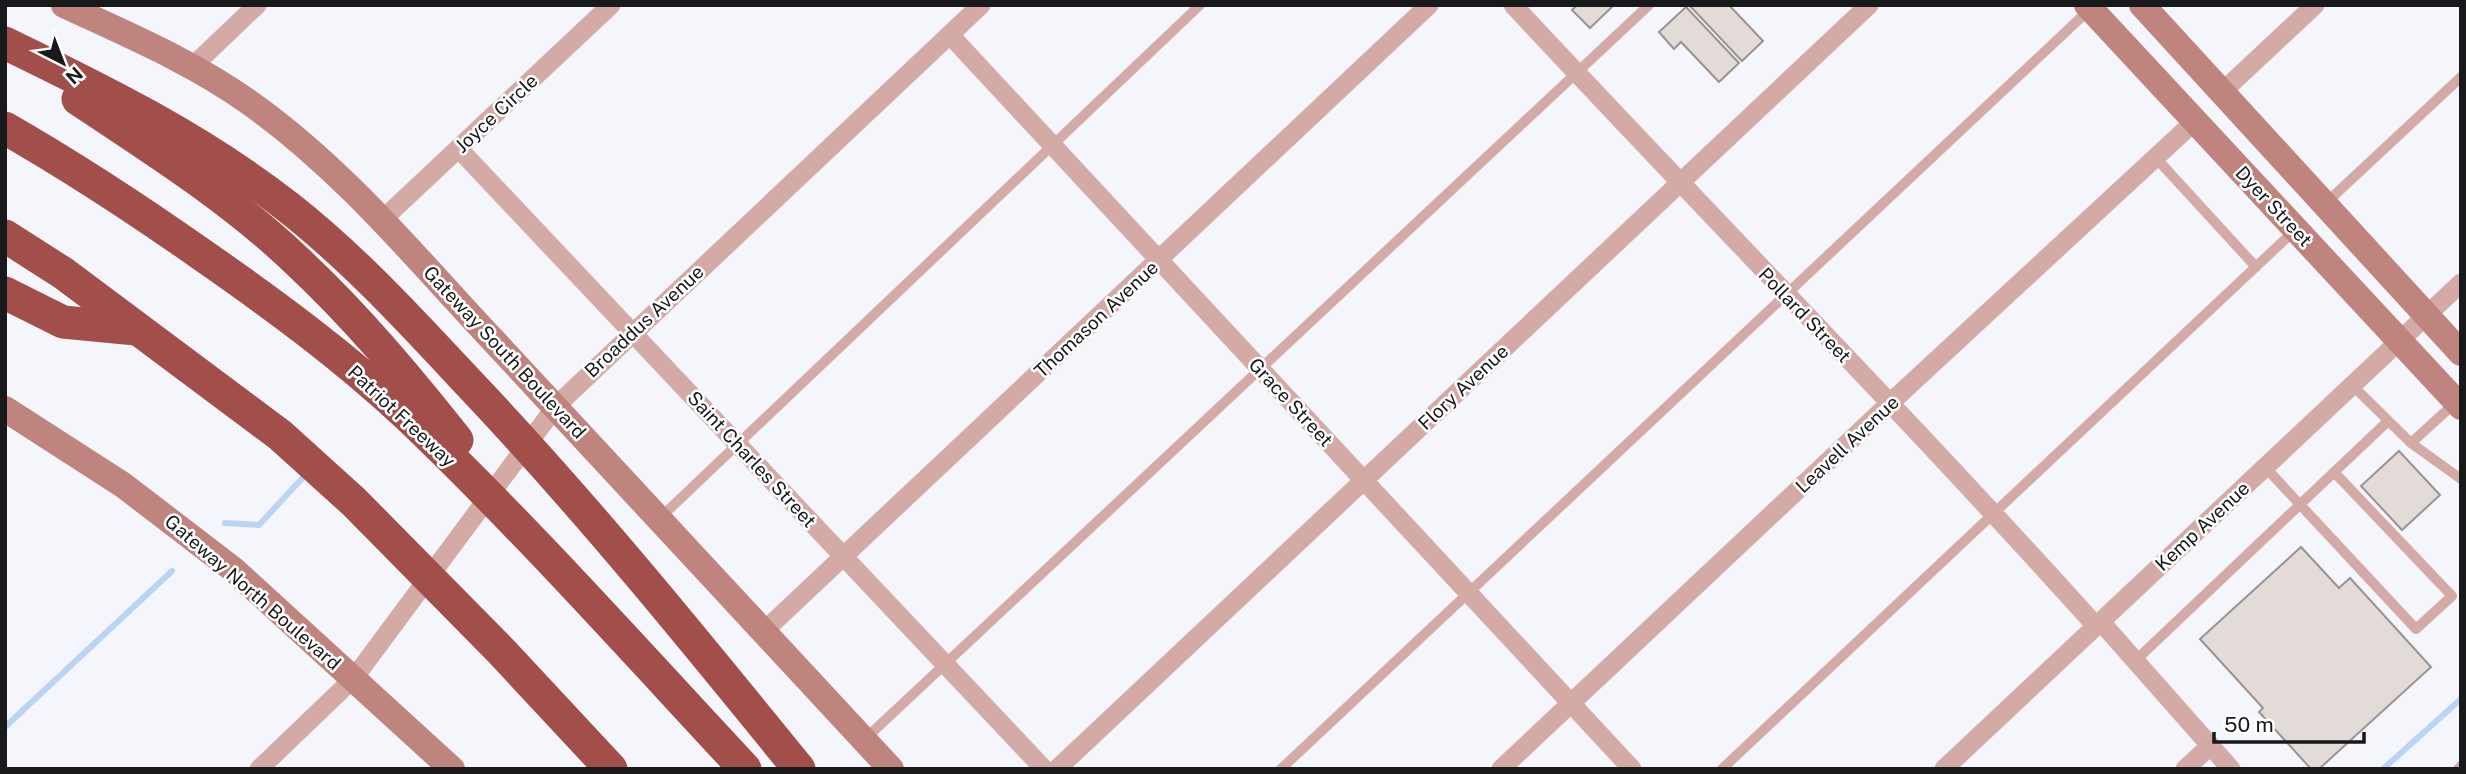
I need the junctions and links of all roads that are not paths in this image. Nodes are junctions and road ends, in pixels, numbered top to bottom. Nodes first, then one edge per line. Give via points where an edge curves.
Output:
1 (64, 5) edge
2 (257, 5) edge
3 (611, 5) edge
4 (981, 5) edge
5 (1200, 5) edge
6 (1429, 5) edge
7 (1513, 5) edge
8 (1648, 5) edge
9 (1869, 5) edge
10 (2142, 5) edge
11 (2315, 5) edge
12 (2089, 7) edge
13 (950, 35) junction
14 (5, 43) edge
15 (5, 52) edge
16 (193, 66) junction
17 (1576, 73) junction
18 (2461, 77) edge
19 (2221, 93) junction
20 (2196, 121) junction
21 (5, 128) edge
22 (1051, 145) junction
23 (459, 149) junction
24 (2156, 158) junction
25 (1679, 184) junction
26 (2323, 205) junction
27 (381, 221) junction
28 (2296, 229) junction
29 (5, 236) edge
30 (1158, 260) junction
31 (2256, 267) junction
32 (2461, 283) edge
33 (5, 293) edge
34 (1786, 294) junction
35 (2426, 316) junction
36 (136, 329) junction
37 (633, 333) junction
38 (2400, 340) junction
39 (2461, 354) edge
40 (1260, 369) junction
41 (2352, 385) junction
42 (411, 401) junction
43 (1889, 404) junction
44 (2459, 404) edge
45 (556, 406) junction
46 (5, 409) edge
47 (2387, 422) junction
48 (2411, 443) junction
49 (738, 444) junction
50 (2265, 467) junction
51 (2334, 472) junction
52 (2461, 479) edge
53 (1364, 481) junction
54 (2300, 504) junction
55 (1993, 515) junction
56 (660, 519) junction
57 (843, 556) junction
58 (1468, 593) junction
59 (2456, 594) edge
60 (2098, 624) junction
61 (763, 632) junction
62 (2135, 661) junction
63 (945, 664) junction
64 (354, 678) junction
65 (1571, 703) junction
66 (864, 740) junction
67 (2210, 746) junction
68 (258, 769) edge
69 (452, 769) edge
70 (611, 769) edge
71 (745, 769) edge
72 (799, 769) edge
73 (891, 769) edge
74 (1044, 769) edge
75 (1057, 769) edge
76 (1280, 769) edge
77 (1501, 769) edge
78 (1632, 769) edge
79 (1723, 769) edge
80 (1944, 769) edge
81 (2186, 769) edge
82 (2231, 769) edge

1 - 16 main road, Gateway South Boulevard
2 - 16 street
3 - 23 street, Joyce Circle
4 - 13 street, Broaddus Avenue
5 - 22 lane
6 - 30 street, Thomason Avenue
7 - 17 street, Pollard Street
8 - 17 lane
9 - 25 street, Flory Avenue
10 - 19 main road, Dyer Street
11 - 19 street
12 - 20 main road, Dyer Street
12 - 34 lane
13 - 22 street, Grace Street
13 - 37 street, Broaddus Avenue
14 - 72 highway via 192,141 289,208 394,303 629,560
15 - 42 highway via 165,157 251,221 335,298
16 - 27 main road, Gateway South Boulevard via 304,144
17 - 25 street, Pollard Street
17 - 40 lane
18 - 26 lane
19 - 26 main road, Dyer Street
20 - 24 street, Leavell Avenue
20 - 28 main road, Dyer Street
21 - 42 highway, Patriot Freeway via 124,200
22 - 30 street, Grace Street
22 - 49 lane
23 - 27 street, Joyce Circle
23 - 37 street, Saint Charles Street
24 - 31 lane
24 - 43 street, Leavell Avenue
25 - 34 street, Pollard Street
25 - 53 street, Flory Avenue
26 - 35 main road, Dyer Street
27 - 45 main road, Gateway South Boulevard
28 - 31 lane
28 - 38 main road, Dyer Street
29 - 36 highway
30 - 40 street, Grace Street
30 - 57 street, Thomason Avenue
31 - 55 lane
32 - 35 street, Kemp Avenue
33 - 36 highway via 63,322
34 - 43 street, Pollard Street
34 - 58 lane
35 - 38 street, Kemp Avenue
35 - 39 main road, Dyer Street
36 - 70 highway via 280,435 354,502
37 - 45 street, Broaddus Avenue
37 - 49 street, Saint Charles Street
38 - 41 street, Kemp Avenue
38 - 44 main road, Dyer Street
40 - 53 street, Grace Street
40 - 63 lane
41 - 47 lane
41 - 50 street, Kemp Avenue
42 - 71 highway via 567,579
43 - 55 street, Pollard Street
43 - 65 street, Leavell Avenue
44 - 48 lane
45 - 56 main road, Gateway South Boulevard
45 - 64 street, Broaddus Avenue
46 - 64 main road, Gateway North Boulevard via 175,523
47 - 48 lane
47 - 51 lane
48 - 52 lane
49 - 56 lane
49 - 57 street, Saint Charles Street
50 - 54 lane
50 - 60 street, Kemp Avenue
51 - 54 lane
51 - 59 lane
53 - 58 street, Grace Street
53 - 75 street, Flory Avenue
54 - 59 lane via 2416,629
54 - 62 lane
55 - 60 street, Pollard Street
55 - 79 lane
56 - 61 main road, Gateway South Boulevard
57 - 61 street, Thomason Avenue
57 - 63 street, Saint Charles Street
58 - 65 street, Grace Street
58 - 76 lane
60 - 62 street, Pollard Street
60 - 80 street, Kemp Avenue
61 - 66 main road, Gateway South Boulevard
62 - 67 street, Pollard Street
63 - 66 lane
63 - 74 street, Saint Charles Street
64 - 68 street, Broaddus Avenue
64 - 69 main road, Gateway North Boulevard
65 - 77 street, Leavell Avenue
65 - 78 street, Grace Street
66 - 73 main road, Gateway South Boulevard
67 - 81 street
67 - 82 street, Pollard Street

